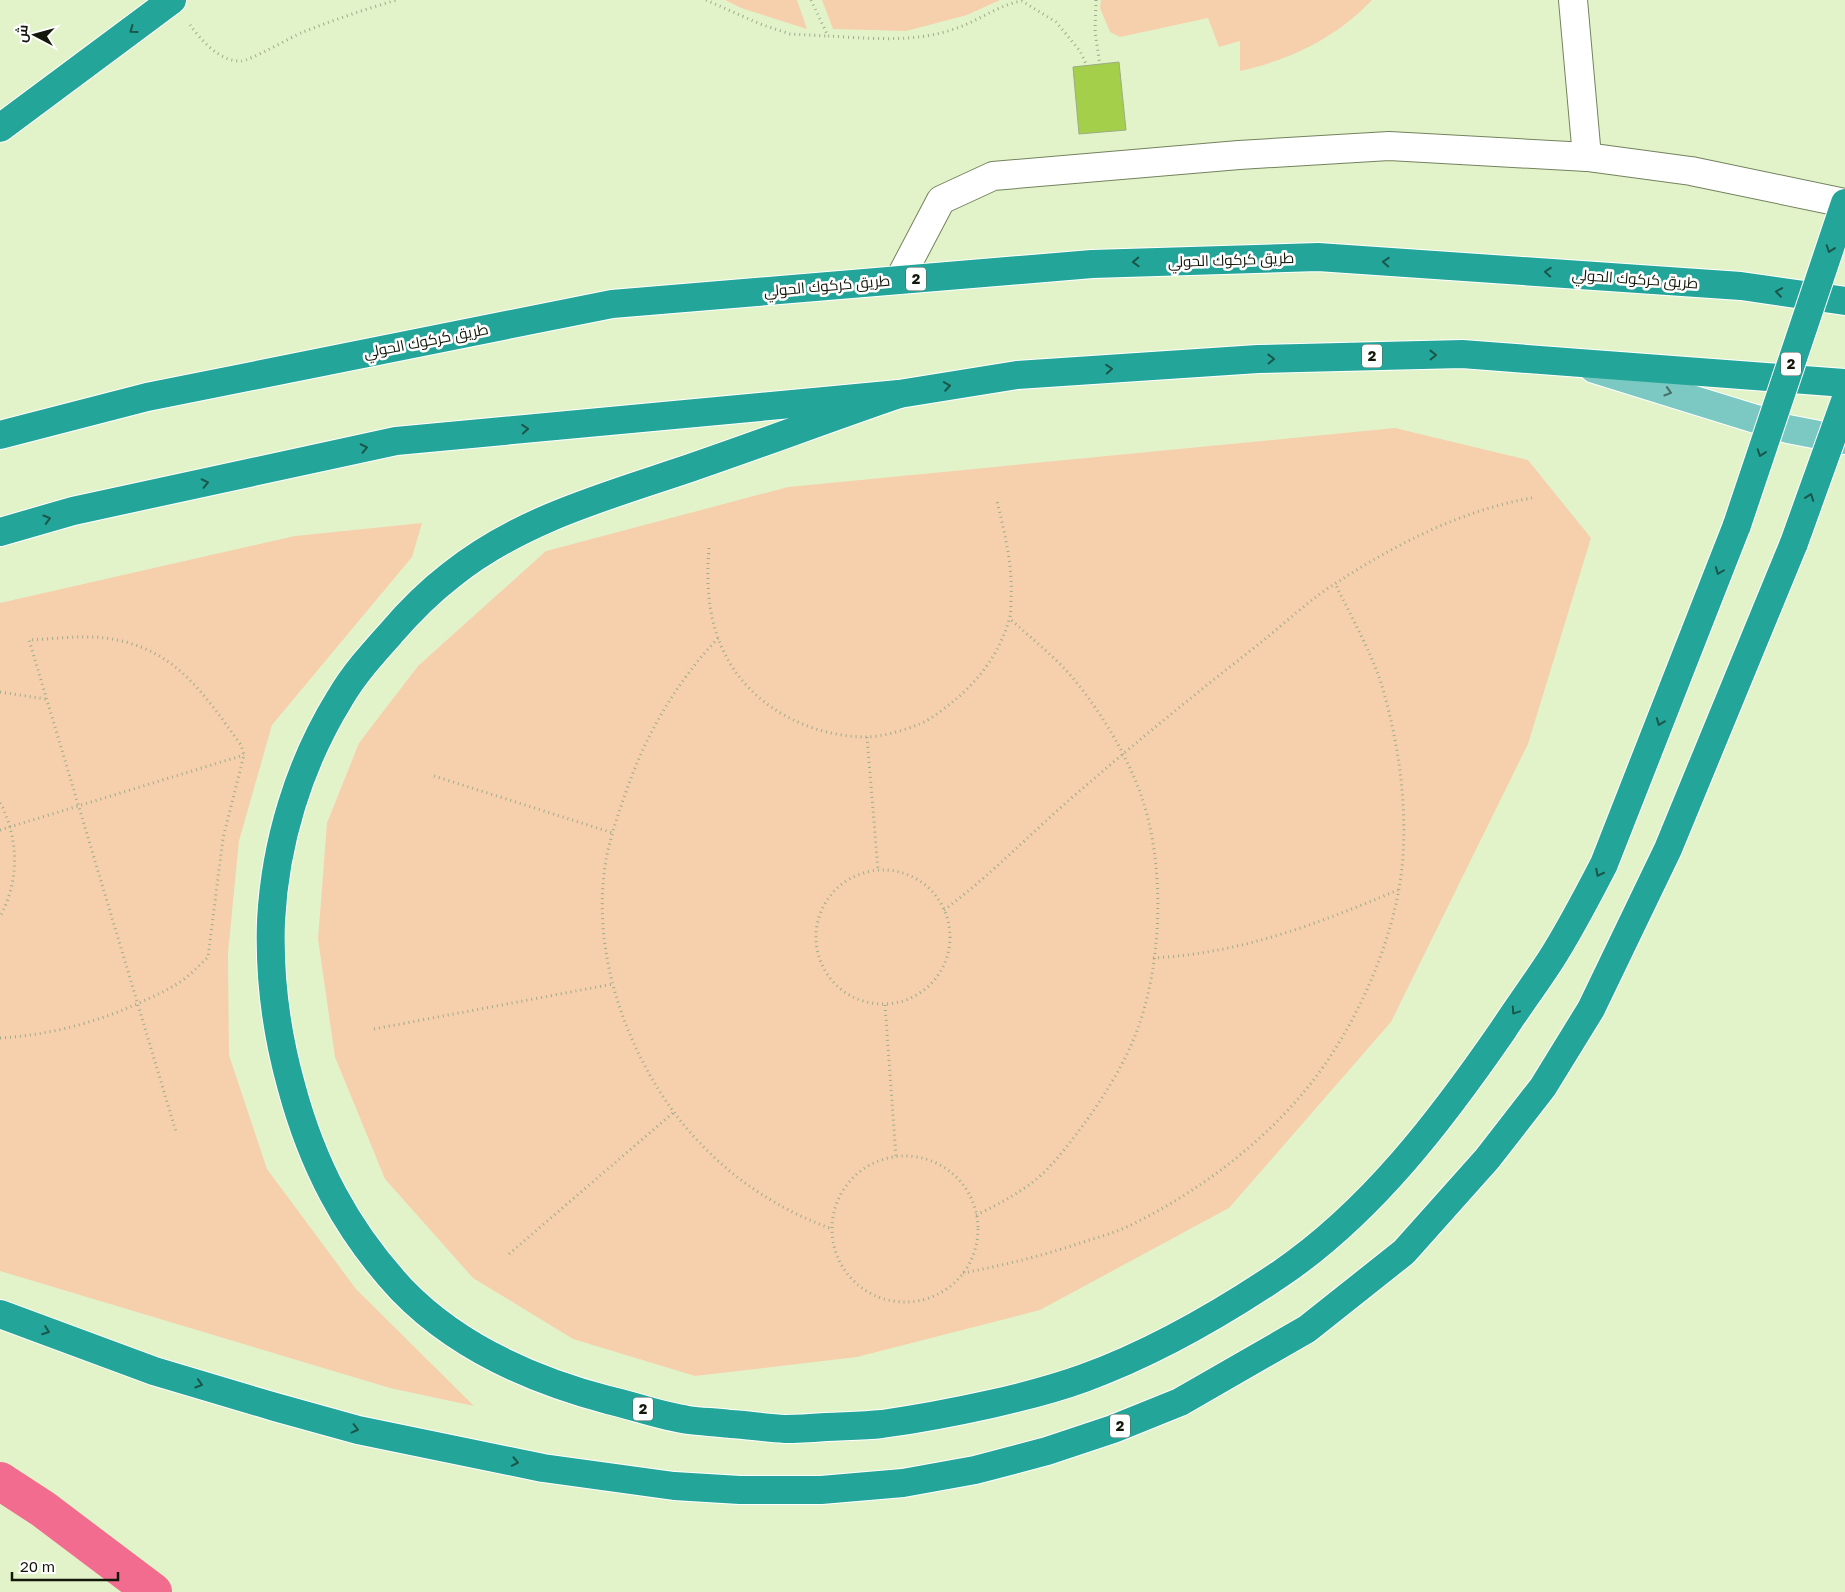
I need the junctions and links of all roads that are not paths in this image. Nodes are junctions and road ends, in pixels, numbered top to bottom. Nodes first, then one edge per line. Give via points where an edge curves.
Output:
1 (172, 0) edge
2 (1573, 0) edge
3 (0, 128) edge
4 (1587, 157) junction
5 (1845, 203) edge
6 (899, 280) junction
7 (1845, 301) edge
8 (1572, 362) junction
9 (1845, 383) edge
10 (899, 394) junction
11 (1845, 401) edge
12 (0, 435) edge
13 (1845, 440) edge
14 (0, 532) edge
15 (0, 1314) edge

1 -> 3 highway
2 - 4 lane
4 - 5 lane via 1690,172
4 - 6 lane via 1389,146 993,176 941,200
5 -> 10 highway, 2, bridge via 1737,525 1604,864 1558,947 1457,1096 1379,1189 1333,1232 1283,1271 1158,1347 1084,1378 1004,1401 878,1424 788,1429 685,1420 584,1394 484,1352 451,1331 405,1293 360,1238 316,1161 299,1116 277,1032 270,954 275,878 300,780 325,723 361,667 428,596 476,557 587,501
7 -> 6 highway, طريق كركوك الحولي / 2 via 1741,286 1318,257 1092,264
6 - 12 highway, طريق كركوك الحولي / 2 via 612,304 147,397
8 - 9 highway, 2
10 -> 8 highway, 2 via 1017,375 1258,359 1462,354
8 -> 13 main road via 1788,429
14 -> 10 highway via 73,511 396,441
15 -> 11 highway, 2, bridge via 154,1371 358,1430 543,1468 674,1486 812,1490 903,1483 975,1470 1047,1451 1180,1402 1308,1330 1404,1252 1487,1159 1543,1087 1591,1009 1668,850 1794,543

